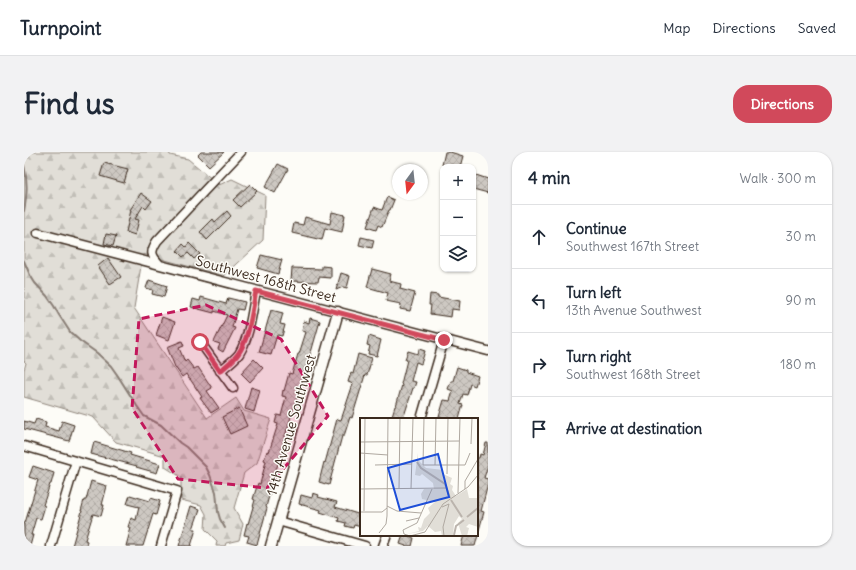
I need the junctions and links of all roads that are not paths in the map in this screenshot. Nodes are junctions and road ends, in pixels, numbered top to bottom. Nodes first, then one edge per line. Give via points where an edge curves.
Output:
1 (241, 152) edge
2 (38, 233) dead end
3 (160, 264) junction
4 (256, 291) junction
5 (338, 312) junction
6 (444, 340) junction
7 (200, 342) dead end
8 (488, 351) edge
9 (220, 371) junction
10 (233, 388) dead end
11 (421, 418) edge
12 (24, 446) edge
13 (76, 461) junction
14 (278, 521) junction
15 (387, 536) edge
16 (51, 546) edge
17 (161, 546) edge
18 (270, 546) edge
19 (365, 546) edge
20 (383, 546) edge

1 - 3 street via 156,241 152,254
2 - 3 street, Southwest 168th Street
3 - 4 street, Southwest 168th Street
4 - 5 street, Southwest 168th Street
4 - 9 street via 243,344 238,354
5 - 6 street, Southwest 168th Street
5 - 14 street, 14th Avenue Southwest
6 - 8 street, Southwest 168th Street
6 - 11 street
7 - 9 street
9 - 10 street
12 - 13 street
13 - 16 street
13 - 17 street via 178,491
14 - 18 street, 14th Avenue Southwest
14 - 19 street
15 - 20 street

